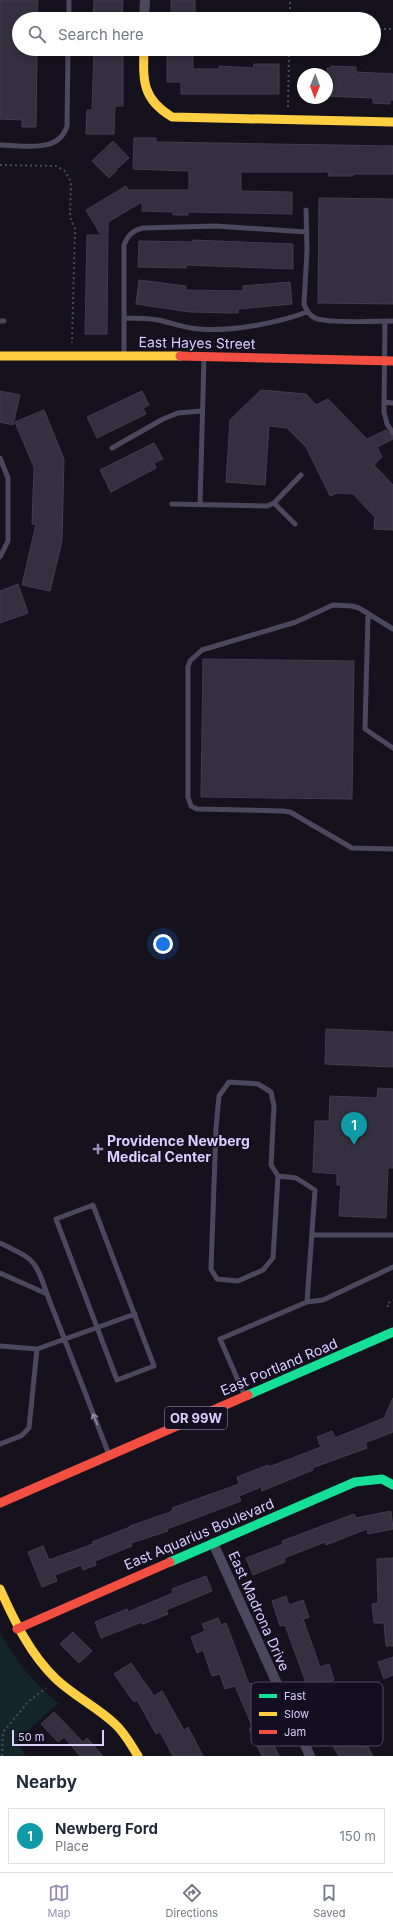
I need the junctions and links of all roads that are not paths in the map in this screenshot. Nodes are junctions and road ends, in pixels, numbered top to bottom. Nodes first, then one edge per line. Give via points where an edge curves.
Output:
1 (69, 0) edge
2 (145, 0) edge
3 (69, 12) edge
4 (144, 12) edge
5 (68, 56) edge
6 (144, 56) edge
7 (393, 122) edge
8 (0, 145) edge
9 (306, 210) dead end
10 (307, 232) junction
11 (307, 312) junction
12 (124, 318) junction
13 (385, 321) junction
14 (393, 321) edge
15 (0, 356) edge
16 (124, 356) junction
17 (204, 357) junction
18 (389, 361) edge
19 (384, 402) junction
20 (393, 403) edge
21 (202, 411) junction
22 (393, 433) edge
23 (112, 448) dead end
24 (0, 458) edge
25 (301, 475) dead end
26 (274, 503) junction
27 (172, 504) dead end
28 (200, 504) junction
29 (295, 524) dead end
30 (0, 558) edge
31 (368, 614) junction
32 (393, 629) edge
33 (393, 748) edge
34 (393, 849) edge
35 (278, 1176) junction
36 (312, 1235) junction
37 (393, 1235) edge
38 (0, 1243) edge
39 (393, 1267) edge
40 (0, 1272) edge
41 (47, 1294) junction
42 (307, 1302) junction
43 (135, 1314) junction
44 (98, 1328) junction
45 (393, 1332) edge
46 (64, 1340) junction
47 (0, 1346) edge
48 (37, 1349) junction
49 (245, 1397) junction
50 (0, 1444) edge
51 (110, 1455) junction
52 (393, 1485) edge
53 (0, 1503) edge
54 (214, 1543) junction
55 (0, 1589) edge
56 (17, 1629) junction
57 (277, 1682) edge
58 (305, 1746) edge
59 (138, 1756) edge
60 (310, 1756) edge

1 - 3 lane
2 - 4 street
5 - 8 lane via 65,133 48,146
6 - 7 main road via 143,82 148,98 160,111 172,117
9 - 10 lane
10 - 11 lane via 304,304
10 - 12 lane via 215,226 134,230 127,236 124,245
11 - 12 lane via 293,318 228,330 200,329 157,320
11 - 13 lane via 316,318 330,320
12 - 16 lane
13 - 14 lane
13 - 18 lane
15 - 16 main road, East Hayes Street
16 - 17 main road, East Hayes Street
17 - 18 main road, East Hayes Street
17 - 21 lane
18 - 19 lane
19 - 20 lane
19 - 22 lane via 387,424
21 - 23 lane via 178,413 163,419
21 - 28 lane
24 - 30 lane via 8,478 8,541
25 - 26 lane
26 - 28 lane via 267,506
26 - 29 lane
27 - 28 lane
31 - 32 lane
31 - 33 lane via 365,730
31 - 34 lane via 352,606 333,605 296,622 202,650 194,656 188,667 188,797 191,806 197,809 283,810 352,848
35 - 35 lane via 271,1165 274,1106 271,1092 258,1084 229,1082 219,1096 216,1128 211,1269 217,1279 238,1281 263,1270 273,1258
35 - 36 lane via 296,1178 315,1190
36 - 37 lane
36 - 42 lane
38 - 41 lane via 33,1261
39 - 42 lane via 323,1300
40 - 41 lane
41 - 46 lane
42 - 49 lane via 220,1339
43 - 44 lane
43 - 44 lane via 154,1366 117,1380
43 - 44 lane via 93,1205 56,1219
44 - 46 lane
45 - 49 main road, East Portland Road / OR 99W
46 - 48 lane
51 -> 46 lane
47 - 48 lane
48 - 50 lane via 29,1428 22,1436
49 - 51 main road, East Portland Road / OR 99W
51 - 53 main road, East Portland Road / OR 99W
52 - 54 main road, East Aquarius Boulevard via 382,1479 355,1482
54 - 56 main road, East Aquarius Boulevard
54 - 57 street, East Madrona Drive
55 - 56 main road
56 - 59 main road via 34,1655 57,1681 121,1730
58 - 60 street, East Madrona Drive

